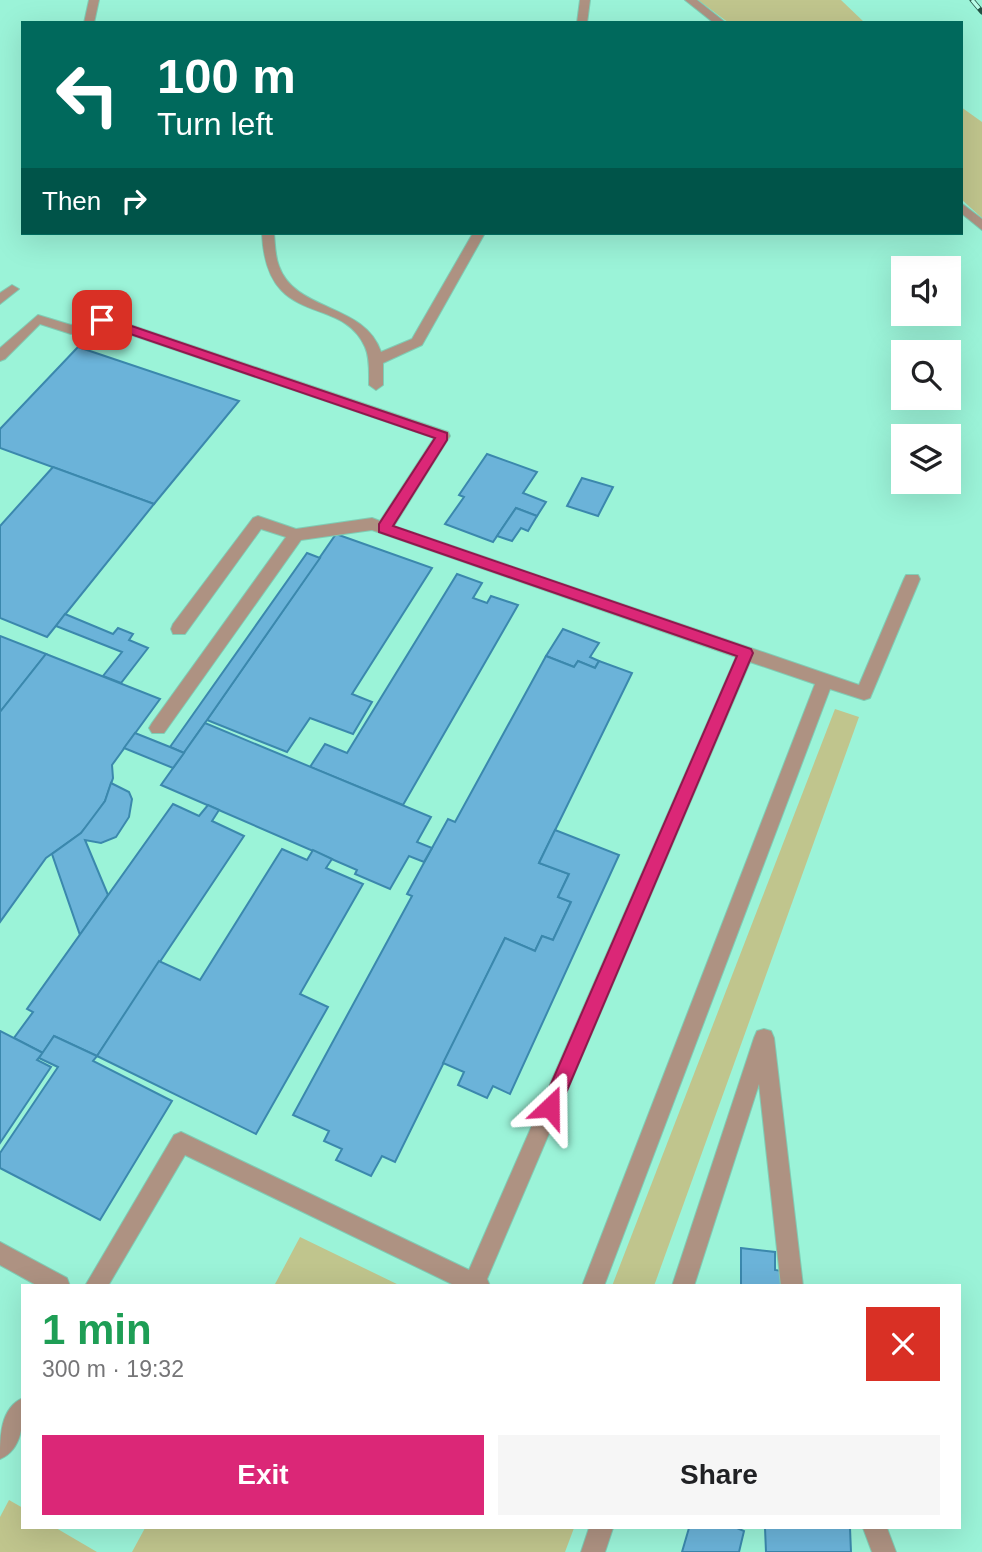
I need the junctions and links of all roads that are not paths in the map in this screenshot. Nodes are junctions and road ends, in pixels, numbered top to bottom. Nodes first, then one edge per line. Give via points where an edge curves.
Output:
1 (94, 0) edge
2 (585, 0) edge
3 (690, 0) edge
4 (89, 21) edge
5 (582, 21) edge
6 (718, 21) edge
7 (963, 209) edge
8 (982, 226) edge
9 (268, 235) edge
10 (478, 235) edge
11 (12, 289) dead end
12 (0, 300) edge
13 (0, 356) edge
14 (376, 359) junction
15 (376, 384) dead end
16 (384, 528) junction
17 (296, 535) junction
18 (912, 579) dead end
19 (179, 629) dead end
20 (746, 653) junction
21 (825, 681) junction
22 (158, 727) dead end
23 (0, 1253) edge
24 (55, 1284) edge
25 (97, 1284) edge
26 (474, 1284) edge
27 (476, 1284) edge
28 (594, 1284) edge
29 (684, 1284) edge
30 (792, 1284) edge
31 (21, 1412) edge
32 (0, 1447) edge
33 (601, 1529) edge
34 (876, 1529) edge
35 (593, 1552) edge
36 (884, 1552) edge

1 - 4 street
2 - 5 street
3 - 6 street
7 - 8 street
9 - 14 street via 272,268 282,283 354,326 369,340
10 - 14 street via 417,341
11 - 12 street
13 - 16 street via 38,319 71,330 102,320 443,436
14 - 15 street
16 - 17 street via 372,524
16 - 20 street
17 - 19 street via 258,522
17 - 22 street
18 - 21 street via 864,693
20 - 21 street
20 - 27 street
21 - 28 street
23 - 24 street
25 - 26 street via 181,1142
29 - 30 street via 764,1038
31 - 32 street
33 - 35 street
34 - 36 street

